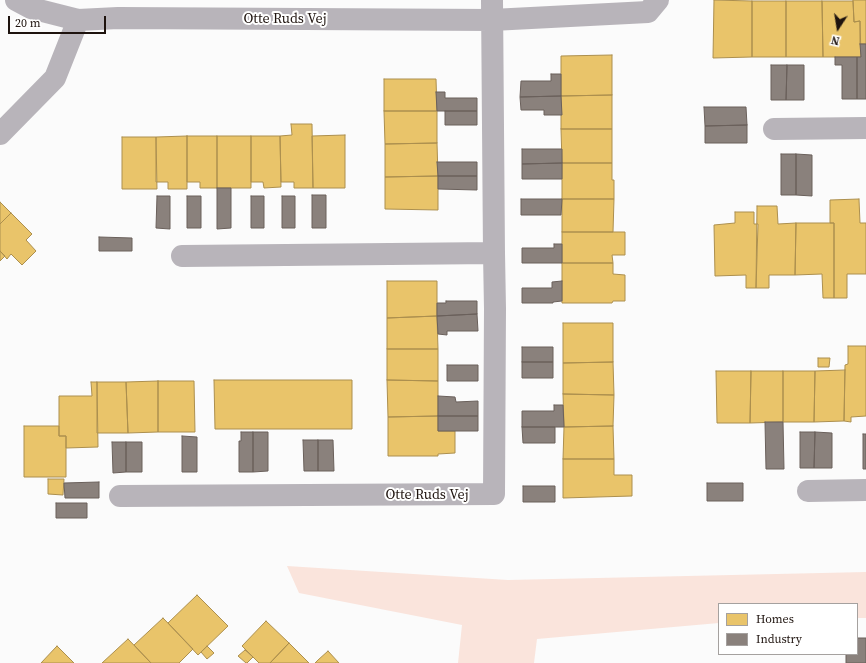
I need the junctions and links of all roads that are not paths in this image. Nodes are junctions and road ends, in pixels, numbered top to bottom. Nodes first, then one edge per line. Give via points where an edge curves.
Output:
1 (16, 0) edge
2 (658, 0) edge
3 (492, 10) edge
4 (78, 20) junction
5 (866, 128) edge
6 (774, 129) dead end
7 (0, 134) edge
8 (494, 253) junction
9 (182, 256) dead end
10 (866, 490) edge
11 (808, 491) dead end
12 (120, 496) dead end

1 - 4 street, Otte Ruds Vej via 31,8
2 - 3 street, Otte Ruds Vej via 648,12
3 - 4 street, Otte Ruds Vej
3 - 8 street, Otte Ruds Vej
4 - 7 street via 55,78
5 - 6 street
8 - 9 street
8 - 12 street, Otte Ruds Vej via 494,494
10 - 11 street

